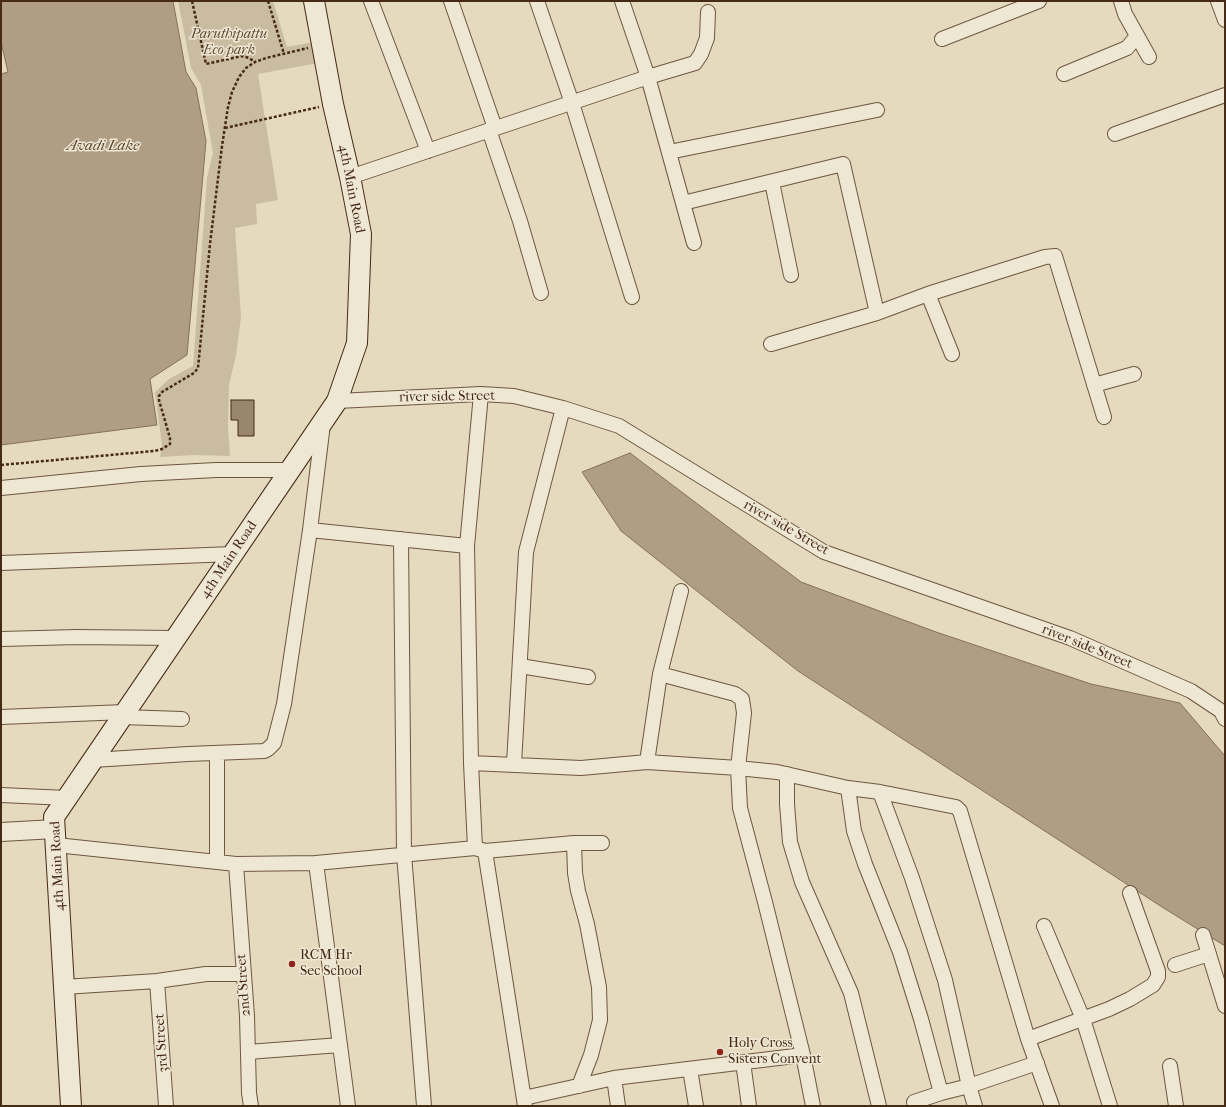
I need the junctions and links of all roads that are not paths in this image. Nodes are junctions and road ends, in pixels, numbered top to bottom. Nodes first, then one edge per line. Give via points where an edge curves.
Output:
1 (314, 1) edge
2 (371, 1) edge
3 (451, 1) edge
4 (537, 1) edge
5 (622, 1) edge
6 (1039, 1) edge
7 (1121, 1) edge
8 (1218, 1) edge
9 (708, 12) dead end
10 (1225, 20) edge
11 (1137, 36) junction
12 (942, 39) dead end
13 (1149, 57) dead end
14 (1064, 74) dead end
15 (648, 77) junction
16 (1225, 95) edge
17 (572, 102) junction
18 (876, 110) dead end
19 (492, 129) junction
20 (1115, 134) dead end
21 (428, 150) junction
22 (669, 152) junction
23 (350, 177) junction
24 (772, 182) junction
25 (683, 203) junction
26 (694, 243) dead end
27 (791, 275) dead end
28 (541, 294) dead end
29 (928, 294) junction
30 (632, 298) dead end
31 (877, 313) junction
32 (771, 344) dead end
33 (952, 354) dead end
34 (1134, 374) dead end
35 (1094, 385) junction
36 (481, 394) junction
37 (337, 401) junction
38 (563, 408) junction
39 (1104, 417) dead end
40 (323, 421) junction
41 (290, 470) junction
42 (1, 488) edge
43 (310, 530) junction
44 (400, 539) junction
45 (467, 546) junction
46 (233, 554) junction
47 (1, 563) edge
48 (681, 591) dead end
49 (176, 638) junction
50 (1, 640) edge
51 (520, 666) junction
52 (660, 674) junction
53 (588, 677) dead end
54 (124, 715) junction
55 (1, 717) edge
56 (182, 719) dead end
57 (1225, 719) edge
58 (217, 753) junction
59 (93, 760) junction
60 (647, 762) junction
61 (471, 763) junction
62 (514, 764) junction
63 (738, 768) junction
64 (787, 774) junction
65 (848, 788) junction
66 (880, 792) junction
67 (1, 795) edge
68 (67, 798) junction
69 (1, 832) edge
70 (56, 837) junction
71 (574, 843) junction
72 (602, 843) dead end
73 (480, 850) junction
74 (404, 854) junction
75 (217, 862) junction
76 (316, 863) junction
77 (236, 864) junction
78 (1130, 893) dead end
79 (1044, 926) dead end
80 (1203, 935) dead end
81 (1209, 954) junction
82 (1175, 965) dead end
83 (244, 974) junction
84 (157, 981) junction
85 (64, 987) junction
86 (1225, 1006) edge
87 (1083, 1019) junction
88 (1028, 1039) junction
89 (340, 1045) junction
90 (248, 1052) junction
91 (803, 1055) junction
92 (743, 1062) junction
93 (1037, 1063) junction
94 (1170, 1066) dead end
95 (690, 1069) junction
96 (614, 1078) junction
97 (579, 1086) junction
98 (969, 1086) junction
99 (941, 1093) junction
100 (524, 1102) edge
101 (910, 1105) edge
102 (71, 1106) edge
103 (166, 1106) edge
104 (251, 1106) edge
105 (348, 1106) edge
106 (424, 1106) edge
107 (618, 1106) edge
108 (696, 1106) edge
109 (749, 1106) edge
110 (813, 1106) edge
111 (879, 1106) edge
112 (975, 1106) edge
113 (1052, 1106) edge
114 (1110, 1106) edge
115 (1176, 1106) edge

1 - 23 main road, 4th Main Road via 333,104
2 - 21 street
3 - 19 street
4 - 17 street
5 - 15 street
6 - 12 street
7 - 11 street
8 - 10 street
9 - 15 street via 707,38 695,63
11 - 13 street
11 - 14 street via 1126,48
15 - 17 street
15 - 22 street
16 - 20 street
17 - 19 street
17 - 30 street
18 - 22 street
19 - 21 street
19 - 28 street
21 - 23 street
22 - 25 street
23 - 37 main road, 4th Main Road via 361,234 357,342
24 - 25 street
24 - 27 street
24 - 31 street via 843,164
25 - 26 street
29 - 31 street
29 - 33 street
29 - 35 street via 1055,256
31 - 32 street
34 - 35 street
35 - 39 street
36 - 37 street, river side Street
36 - 38 street, river side Street via 514,396
36 - 45 street
37 - 40 main road, 4th Main Road
38 - 51 street via 526,552
38 - 57 street, river side Street via 619,426 824,552 1070,638 1191,691 1221,711
40 - 41 main road, 4th Main Road
40 - 43 street
41 - 42 street via 216,470
41 - 46 main road, 4th Main Road
43 - 44 street
43 - 58 street via 284,704 274,743 264,751
44 - 45 street
44 - 74 street
45 - 61 street
46 - 47 street
46 - 49 main road, 4th Main Road
48 - 52 street
49 - 50 street via 77,637
49 - 54 main road, 4th Main Road
51 - 53 street
51 - 62 street
52 - 60 street
52 - 63 street via 735,694 742,699 744,713
54 - 55 street
54 - 56 street
54 - 59 main road, 4th Main Road
58 - 59 street
58 - 75 street
59 - 68 main road, 4th Main Road
60 - 62 street via 581,768
60 - 63 street
61 - 62 street
61 - 73 street
63 - 64 street
63 - 91 street via 740,808
64 - 65 street
64 - 111 street via 790,842 802,882 851,993
65 - 66 street
65 - 99 street via 854,831 900,952
66 - 88 street via 954,805 958,809
66 - 98 street via 912,878 945,980
67 - 68 street
68 - 70 main road, 4th Main Road via 54,816
69 - 70 street
70 - 75 street
70 - 85 main road, 4th Main Road
71 - 72 street
71 - 73 street
71 - 97 street via 578,891 599,987 600,1020
73 - 74 street
73 - 100 street
74 - 76 street
74 - 106 street
75 - 77 street
76 - 77 street
76 - 89 street
77 - 83 street, 2nd Street
78 - 87 street via 1155,961 1158,977 1153,985 1130,999
79 - 87 street
80 - 81 street
81 - 82 street
81 - 86 street
83 - 84 street via 206,974
83 - 90 street, 2nd Street
84 - 85 street
84 - 103 street, 3rd Street
85 - 102 main road, 4th Main Road
87 - 88 street
87 - 114 street
88 - 93 street
89 - 90 street
89 - 105 street
90 - 104 street, 2nd Street
91 - 92 street
91 - 110 street
92 - 95 street
92 - 109 street
93 - 98 street
93 - 113 street
94 - 115 street
95 - 96 street
95 - 108 street
96 - 97 street
96 - 107 street
97 - 100 street
98 - 99 street
98 - 112 street
99 - 101 street

